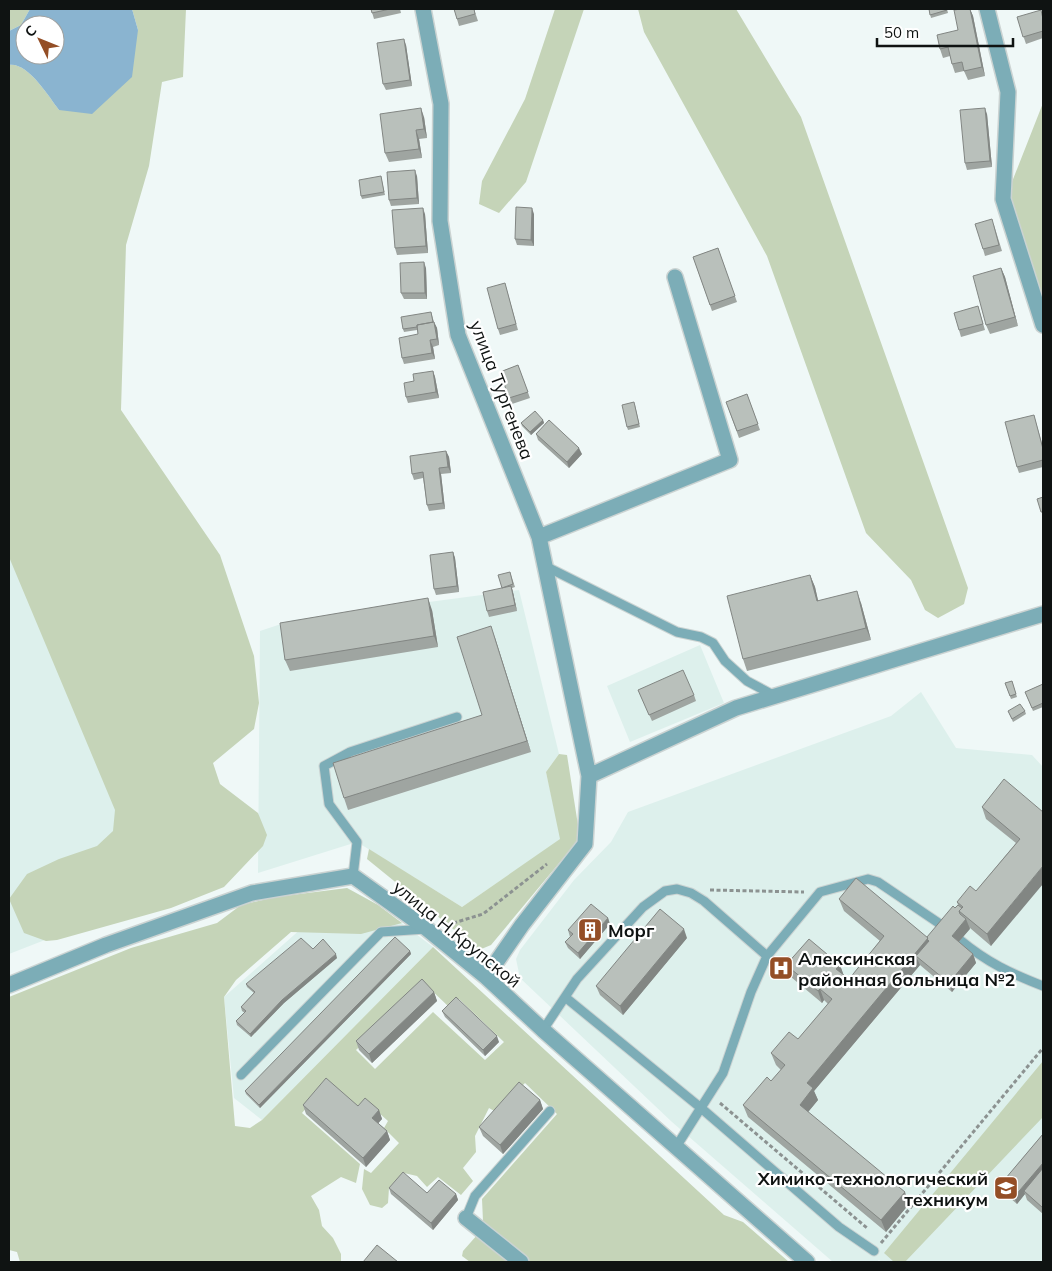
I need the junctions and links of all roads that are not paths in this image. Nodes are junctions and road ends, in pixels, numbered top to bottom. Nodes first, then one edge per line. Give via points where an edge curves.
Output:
1 (423, 9) edge
2 (987, 9) edge
3 (674, 278) dead end
4 (1043, 325) edge
5 (538, 537) junction
6 (545, 566) junction
7 (1043, 614) edge
8 (776, 696) junction
9 (457, 717) dead end
10 (589, 776) junction
11 (353, 876) junction
12 (946, 928) edge
13 (427, 929) junction
14 (960, 940) edge
15 (767, 956) junction
16 (486, 977) junction
17 (9, 985) edge
18 (1043, 986) edge
19 (566, 997) junction
20 (543, 1030) junction
21 (242, 1075) dead end
22 (701, 1108) junction
23 (550, 1110) dead end
24 (676, 1147) junction
25 (466, 1218) joint
26 (874, 1251) road end
27 (521, 1262) edge
28 (807, 1262) edge

1 - 5 street, улица Тургенева via 441,104 440,221 458,335
2 - 4 street via 1008,92 1004,199
3 - 5 street via 730,460
5 - 6 street, улица Тургенева
6 - 8 lane via 677,632 713,643 747,681
6 - 10 street, улица Тургенева
7 - 8 street
8 - 10 street via 736,708
9 - 11 lane via 350,752 324,766 329,804 357,842
10 - 16 street, улица Тургенева via 585,844
11 - 13 street, улица Н.Крупской
11 - 17 street via 252,893 106,945
12 - 15 lane via 878,882 868,879 820,892
13 - 16 street, улица Н.Крупской
13 - 21 lane via 381,932
14 - 18 lane via 984,960
15 - 19 lane via 704,901 677,889 665,891 643,907 577,979
15 - 22 lane via 723,1073
16 - 20 street, улица Н.Крупской
19 - 20 lane
19 - 22 lane
20 - 24 street, улица Н.Крупской
22 - 24 lane
22 - 26 lane via 839,1227
23 - 25 lane via 475,1196
24 - 28 street, улица Н.Крупской
25 - 27 street

